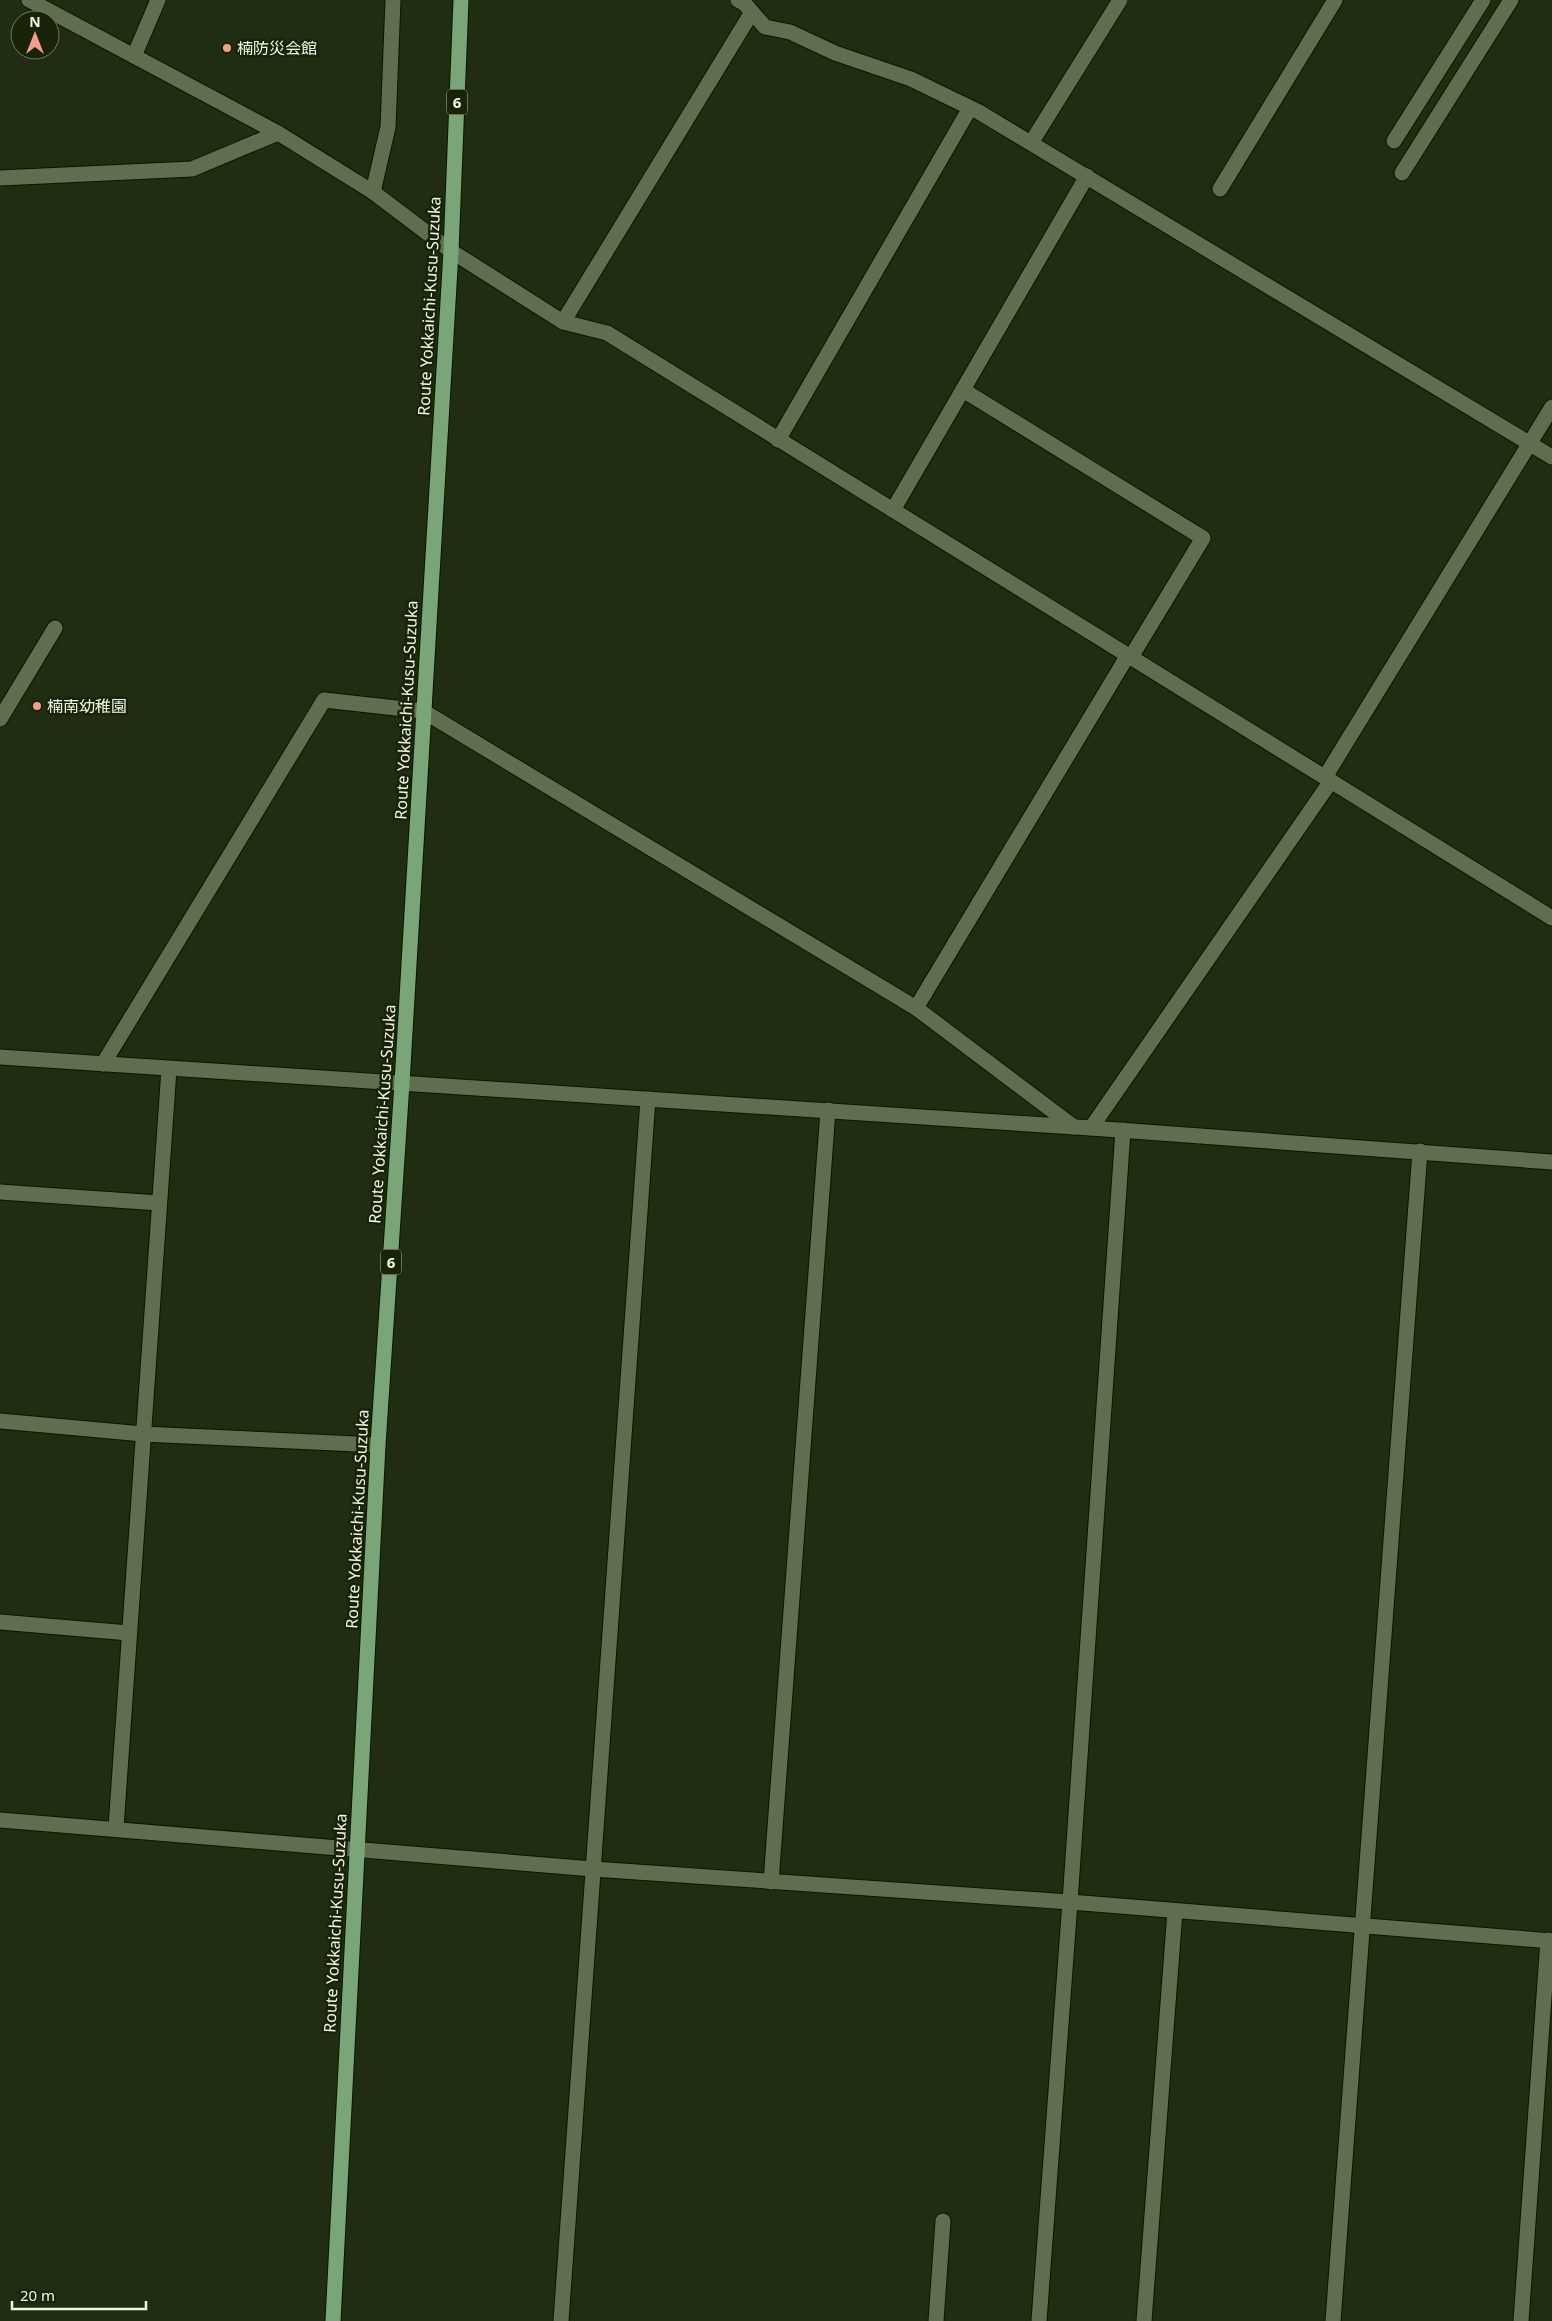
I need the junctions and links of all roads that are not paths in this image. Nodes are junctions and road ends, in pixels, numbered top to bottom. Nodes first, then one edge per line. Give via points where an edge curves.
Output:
1 (29, 0) edge
2 (158, 0) edge
3 (393, 0) edge
4 (461, 0) edge
5 (738, 0) edge
6 (1120, 0) edge
7 (1335, 0) edge
8 (1482, 0) edge
9 (1512, 0) edge
10 (752, 12) junction
11 (134, 56) junction
12 (970, 108) junction
13 (278, 133) junction
14 (1394, 141) dead end
15 (1031, 142) junction
16 (1402, 173) dead end
17 (1087, 176) junction
18 (0, 178) edge
19 (1220, 189) dead end
20 (373, 192) junction
21 (451, 251) junction
22 (563, 322) junction
23 (964, 390) junction
24 (1552, 407) edge
25 (778, 440) junction
26 (1530, 443) junction
27 (1552, 457) edge
28 (892, 510) junction
29 (55, 628) dead end
30 (1129, 656) junction
31 (423, 711) junction
32 (0, 719) edge
33 (1328, 779) junction
34 (1552, 918) edge
35 (916, 1008) junction
36 (0, 1057) edge
37 (103, 1064) junction
38 (169, 1069) junction
39 (402, 1083) junction
40 (648, 1099) junction
41 (828, 1110) junction
42 (1074, 1127) junction
43 (1091, 1128) junction
44 (1123, 1130) junction
45 (1420, 1151) junction
46 (1552, 1162) edge
47 (0, 1192) edge
48 (159, 1203) junction
49 (0, 1421) edge
50 (143, 1434) junction
51 (378, 1446) junction
52 (0, 1622) edge
53 (129, 1633) junction
54 (0, 1820) edge
55 (116, 1828) junction
56 (356, 1850) junction
57 (593, 1869) junction
58 (771, 1882) junction
59 (1070, 1902) junction
60 (1175, 1910) junction
61 (1361, 1926) junction
62 (1550, 1940) edge
63 (943, 2221) dead end
64 (333, 2321) edge
65 (561, 2321) edge
66 (936, 2321) edge
67 (1039, 2321) edge
68 (1144, 2321) edge
69 (1333, 2321) edge
70 (1521, 2321) edge

1 - 11 street
2 - 11 street
3 - 20 street via 388,127
4 - 21 main road, Route Yokkaichi-Kusu-Suzuka / 6
5 - 10 street
6 - 15 street
7 - 19 street
8 - 14 street
9 - 16 street
10 - 12 street via 765,27 790,32 835,53 912,79
10 - 22 street
11 - 13 street
12 - 15 street
12 - 25 street
13 - 18 street via 192,168
13 - 20 street
15 - 17 street
17 - 23 street
17 - 26 street
20 - 21 street
21 - 22 street
21 - 31 main road, Route Yokkaichi-Kusu-Suzuka / 6
22 - 25 street via 607,333
23 - 28 street
23 - 30 street via 1203,538
24 - 26 street
25 - 28 street
26 - 27 street
26 - 33 street
28 - 30 street
29 - 32 street
30 - 33 street
30 - 35 street
31 - 35 street
31 - 37 street via 324,700
31 - 39 main road, Route Yokkaichi-Kusu-Suzuka / 6
33 - 34 street
33 - 43 street
35 - 42 street
36 - 37 street
37 - 38 street
38 - 39 street
38 - 48 street
39 - 40 street
39 - 51 main road, Route Yokkaichi-Kusu-Suzuka / 6
40 - 41 street
40 - 57 street
41 - 42 street
41 - 58 street
42 - 43 street
43 - 44 street
44 - 45 street
44 - 59 street
45 - 46 street
45 - 61 street
47 - 48 street
48 - 50 street
49 - 50 street
50 - 51 street
50 - 53 street
51 - 56 main road, Route Yokkaichi-Kusu-Suzuka / 6
52 - 53 street
53 - 55 street
54 - 55 street
55 - 56 street
56 - 57 street
56 - 64 main road, Route Yokkaichi-Kusu-Suzuka / 6
57 - 58 street
57 - 65 street
58 - 59 street
59 - 60 street
59 - 67 street
60 - 61 street
60 - 68 street
61 - 62 street
61 - 69 street
62 - 70 street
63 - 66 street

